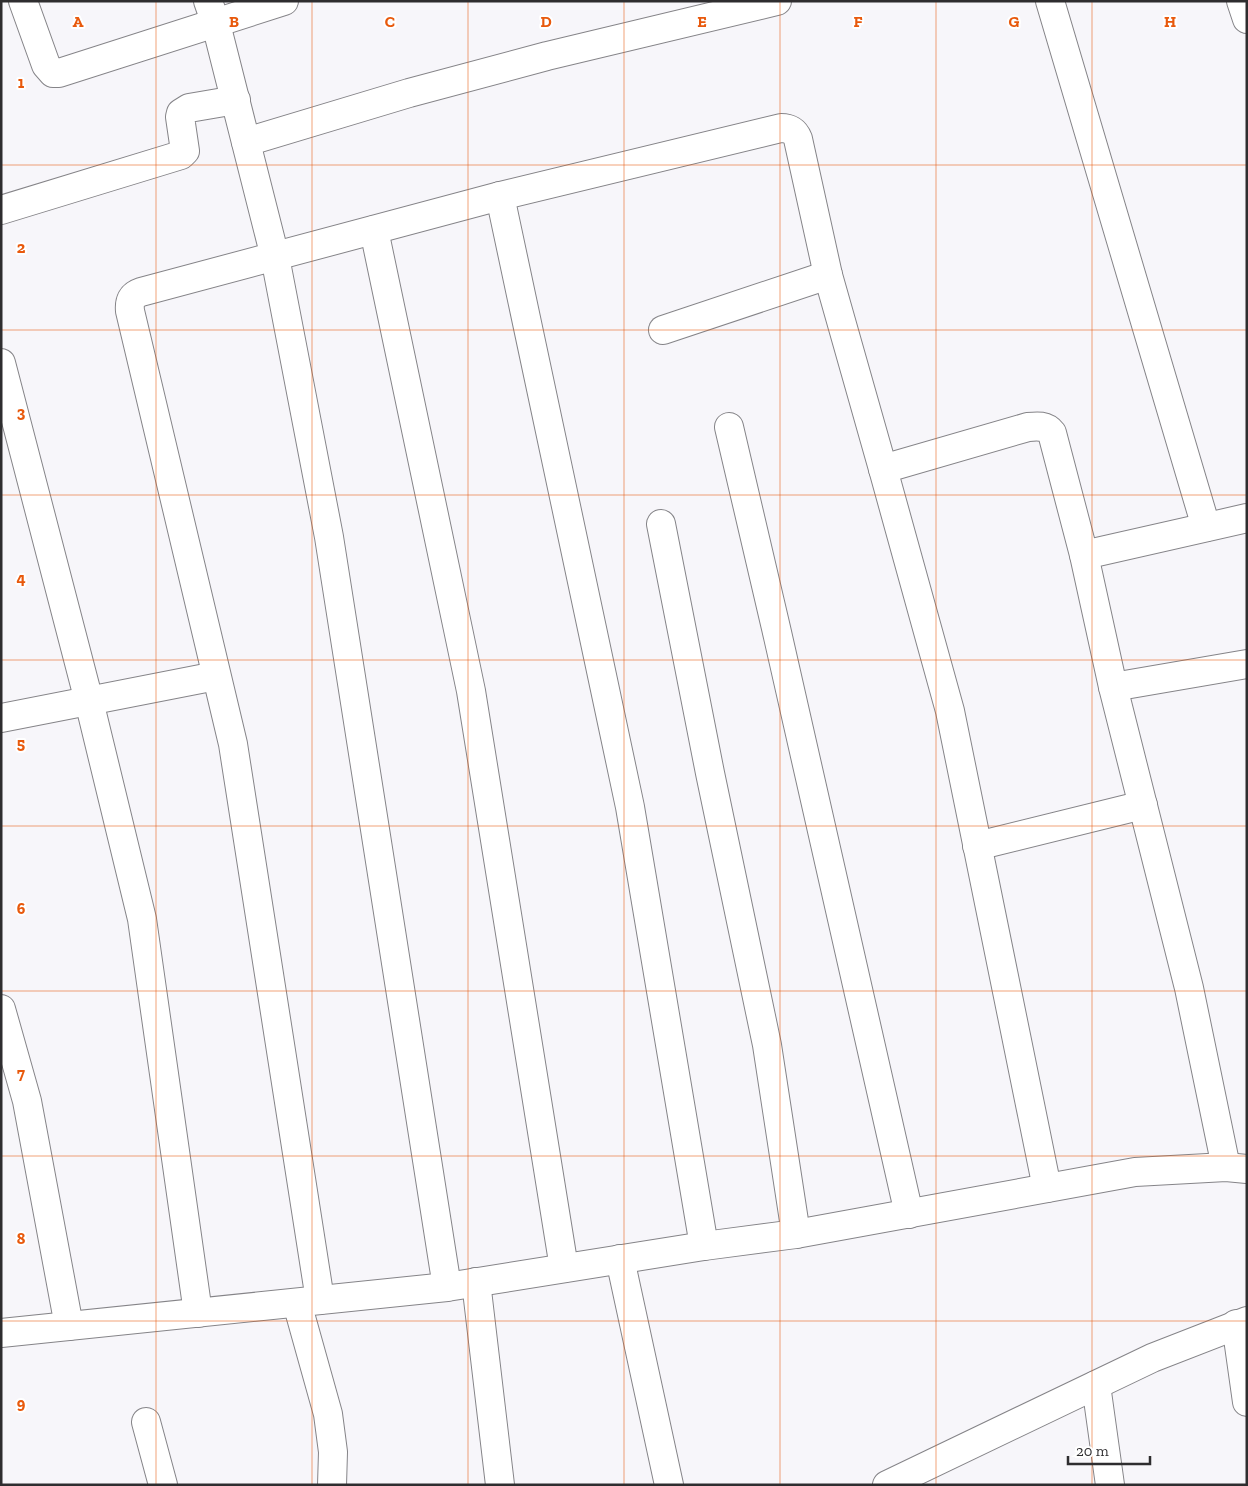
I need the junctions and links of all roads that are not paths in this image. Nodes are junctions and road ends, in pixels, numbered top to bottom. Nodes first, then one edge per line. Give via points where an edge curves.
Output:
1 (23, 1) edge
2 (284, 1) edge
3 (777, 1) edge
4 (1050, 1) edge
5 (1241, 1) edge
6 (212, 12) edge
7 (1247, 19) edge
8 (236, 100) junction
9 (246, 142) junction
10 (500, 196) junction
11 (1, 210) edge
12 (374, 230) junction
13 (275, 257) junction
14 (828, 276) junction
15 (663, 330) dead end
16 (1, 363) edge
17 (729, 427) dead end
18 (883, 469) junction
19 (1247, 518) edge
20 (661, 524) dead end
21 (1206, 527) junction
22 (1084, 555) junction
23 (1247, 664) edge
24 (216, 676) junction
25 (1112, 687) junction
26 (89, 701) junction
27 (1, 718) edge
28 (1143, 805) junction
29 (977, 846) junction
30 (1, 1009) edge
31 (1236, 1168) edge
32 (1047, 1188) junction
33 (909, 1214) junction
34 (796, 1234) junction
35 (704, 1246) junction
36 (620, 1259) junction
37 (564, 1268) junction
38 (476, 1282) junction
39 (448, 1287) junction
40 (309, 1302) junction
41 (198, 1313) junction
42 (1242, 1323) edge
43 (69, 1326) junction
44 (1, 1333) edge
45 (1096, 1385) junction
46 (1247, 1402) edge
47 (146, 1422) dead end
48 (936, 1474) edge
49 (163, 1485) edge
50 (332, 1485) edge
51 (500, 1485) edge
52 (669, 1485) edge
53 (888, 1485) edge
54 (1110, 1485) edge

1 - 6 street via 46,65 53,73 64,73
2 - 6 street
3 - 9 street via 547,56
4 - 21 street
5 - 7 street
6 - 8 street
8 - 9 street
8 - 11 street via 189,108 181,113 185,151 181,155
9 - 13 street
10 - 12 street
10 - 14 street via 781,128 789,129 797,136 800,147
10 - 35 street via 630,807
12 - 13 street
12 - 37 street via 472,691
13 - 24 street via 141,292 129,305
13 - 39 street via 329,537
14 - 15 street
14 - 18 street
16 - 26 street
17 - 33 street
18 - 22 street via 1028,427 1048,428 1055,439
18 - 29 street via 950,711
19 - 21 street
20 - 34 street via 767,1045
21 - 22 street
22 - 25 street
23 - 25 street
24 - 26 street
24 - 40 street via 234,754
25 - 28 street
26 - 27 street
26 - 41 street via 142,919
28 - 29 street
28 - 31 street
29 - 32 street
30 - 43 street via 27,1101
31 - 32 street via 1135,1172
32 - 33 street
33 - 34 street
34 - 35 street
35 - 36 street
36 - 37 street
36 - 52 street
37 - 38 street
38 - 39 street
38 - 51 street
39 - 40 street
40 - 41 street
40 - 50 street via 333,1452
41 - 43 street
42 - 45 street via 1152,1358
42 - 46 street
43 - 44 street
45 - 48 street
45 - 54 street
47 - 49 street
48 - 53 street

